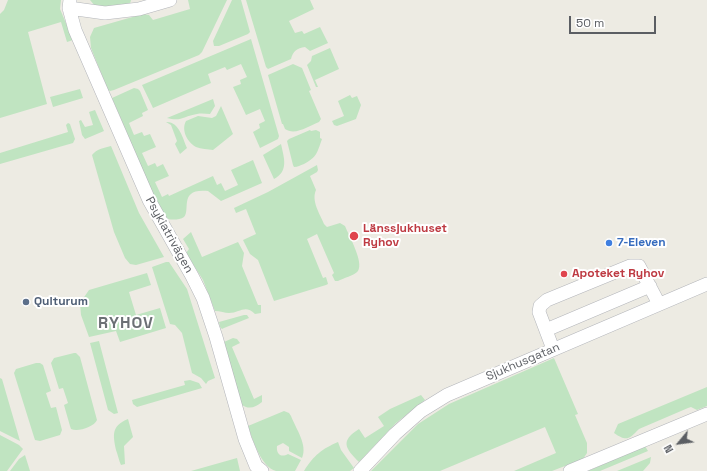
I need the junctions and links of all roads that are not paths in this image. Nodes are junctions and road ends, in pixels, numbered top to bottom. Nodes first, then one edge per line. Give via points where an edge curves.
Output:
1 (170, 0) edge
2 (69, 4) edge
3 (707, 284) edge
4 (650, 286) junction
5 (659, 304) junction
6 (546, 330) junction
7 (553, 349) junction
8 (707, 414) edge
9 (262, 471) edge
10 (360, 471) edge
11 (570, 471) edge

1 - 2 street via 140,9 105,13
2 - 9 street, Psykiatrivägen via 75,30 149,200 203,298 245,439 256,466
3 - 5 street, Sjukhusgatan
4 - 5 street
4 - 6 street
4 - 6 street via 639,266 630,266 547,300 540,306 539,312
5 - 7 street, Sjukhusgatan
6 - 7 street
7 - 10 street, Sjukhusgatan via 447,395 421,411
8 - 11 street

